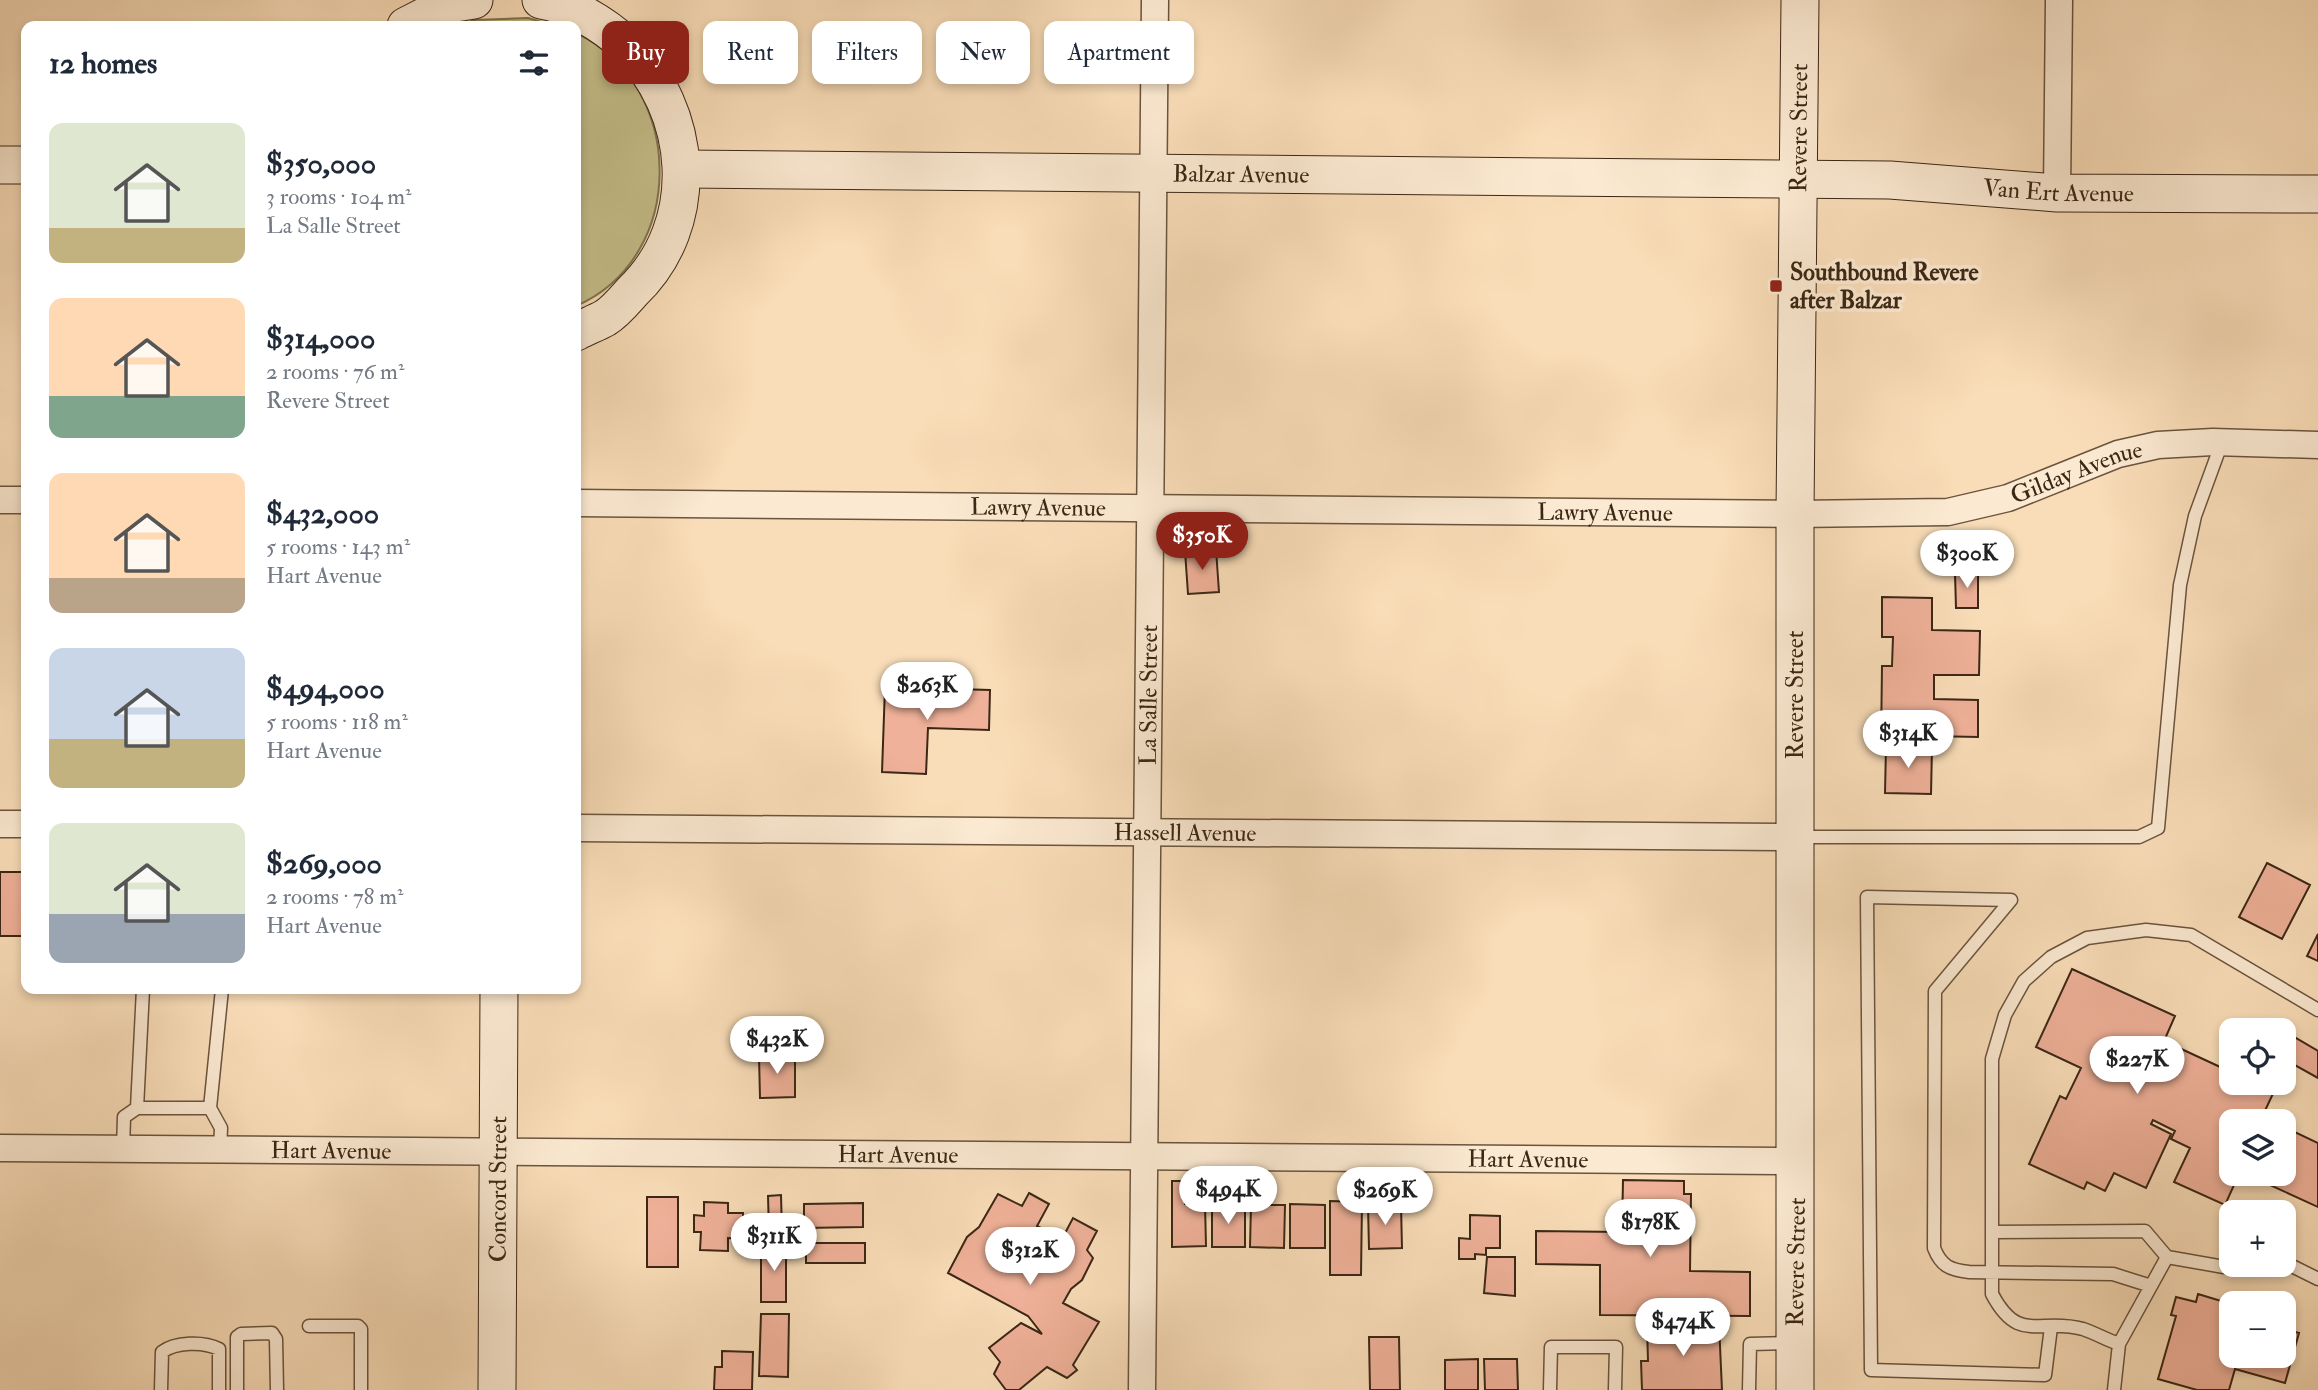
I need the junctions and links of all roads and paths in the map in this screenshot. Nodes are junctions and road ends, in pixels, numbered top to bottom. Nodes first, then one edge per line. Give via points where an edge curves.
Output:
1 (474, 0) edge
2 (541, 0) edge
3 (1155, 0) edge
4 (1800, 0) edge
5 (2059, 0) edge
6 (416, 21) edge
7 (0, 165) edge
8 (21, 165) edge
9 (683, 169) junction
10 (1154, 172) junction
11 (1798, 180) junction
12 (2057, 193) junction
13 (2318, 194) edge
14 (581, 330) edge
15 (2222, 442) junction
16 (2318, 445) edge
17 (0, 500) edge
18 (21, 500) edge
19 (581, 503) edge
20 (1150, 508) junction
21 (1795, 514) junction
22 (0, 824) edge
23 (21, 824) edge
24 (581, 828) edge
25 (1147, 832) junction
26 (1795, 837) junction
27 (143, 994) edge
28 (221, 994) edge
29 (499, 994) edge
30 (2318, 1010) edge
31 (137, 1108) junction
32 (210, 1108) junction
33 (0, 1148) edge
34 (123, 1149) junction
35 (220, 1150) junction
36 (498, 1152) junction
37 (1144, 1157) junction
38 (1797, 1161) junction
39 (1992, 1232) junction
40 (2167, 1257) junction
41 (2219, 1266) edge
42 (2296, 1268) edge
43 (1992, 1274) junction
44 (2318, 1279) edge
45 (2151, 1286) junction
46 (309, 1325) dead end
47 (2051, 1327) junction
48 (1795, 1343) junction
49 (2119, 1344) junction
50 (161, 1390) edge
51 (219, 1390) edge
52 (237, 1390) edge
53 (277, 1390) edge
54 (361, 1390) edge
55 (497, 1390) edge
56 (1142, 1390) edge
57 (1550, 1390) edge
58 (1615, 1390) edge
59 (1749, 1390) edge
60 (1795, 1390) edge
61 (2114, 1390) edge

1 - 6 street via 449,4
2 - 9 street via 607,27 647,65 673,114
3 - 10 street, La Salle Street
4 - 11 street, Revere Street
5 - 12 street
7 - 8 street
9 - 10 street, Balzar Avenue
9 - 14 street via 675,226 648,277 607,317
10 - 11 street, Balzar Avenue
10 - 20 street, La Salle Street
11 - 12 street, Van Ert Avenue via 1890,180
11 - 21 street, Revere Street
12 - 13 street, Van Ert Avenue
15 - 16 street, Gilday Avenue
15 - 21 street, Gilday Avenue via 2158,445 2118,454 2008,498 1948,512
15 - 26 lane via 2195,516 2180,585 2158,828 2139,837
17 - 18 street
19 - 20 street, Lawry Avenue
20 - 21 street, Lawry Avenue
20 - 25 street, La Salle Street
21 - 26 street, Revere Street
22 - 23 street
24 - 25 street, Hassell Avenue
25 - 26 street, Hassell Avenue
25 - 37 street, La Salle Street
26 - 38 street, Revere Street
27 - 31 lane
28 - 32 lane
29 - 36 street, Concord Street
30 - 39 lane via 2191,935 2146,930 2087,938 2051,957 2025,981 2005,1015 1992,1059
31 - 32 lane
31 - 34 lane via 124,1117
32 - 35 lane via 221,1128
33 - 34 street, Hart Avenue
34 - 35 street, Hart Avenue
35 - 36 street, Hart Avenue
36 - 37 street, Hart Avenue
36 - 55 street, Concord Street
37 - 38 street, Hart Avenue
37 - 56 street, La Salle Street
38 - 48 street, Revere Street
39 - 40 lane via 2145,1231
39 - 43 lane
40 - 41 lane
40 - 45 lane
42 - 44 lane
43 - 45 lane via 2113,1275
43 - 47 lane via 1992,1294 2003,1315 2017,1325
43 - 47 lane via 1952,1270 1940,1261 1934,1248 1935,991 2011,900 1867,897 1871,1370 2045,1375
45 - 49 lane
46 - 54 lane via 361,1329
47 - 49 lane via 2081,1329
48 - 59 lane via 1750,1344
48 - 60 street, Revere Street
49 - 61 lane
50 - 51 lane via 162,1352 171,1345 219,1349
52 - 53 lane via 237,1337 272,1333
57 - 58 lane via 1551,1347 1616,1347

